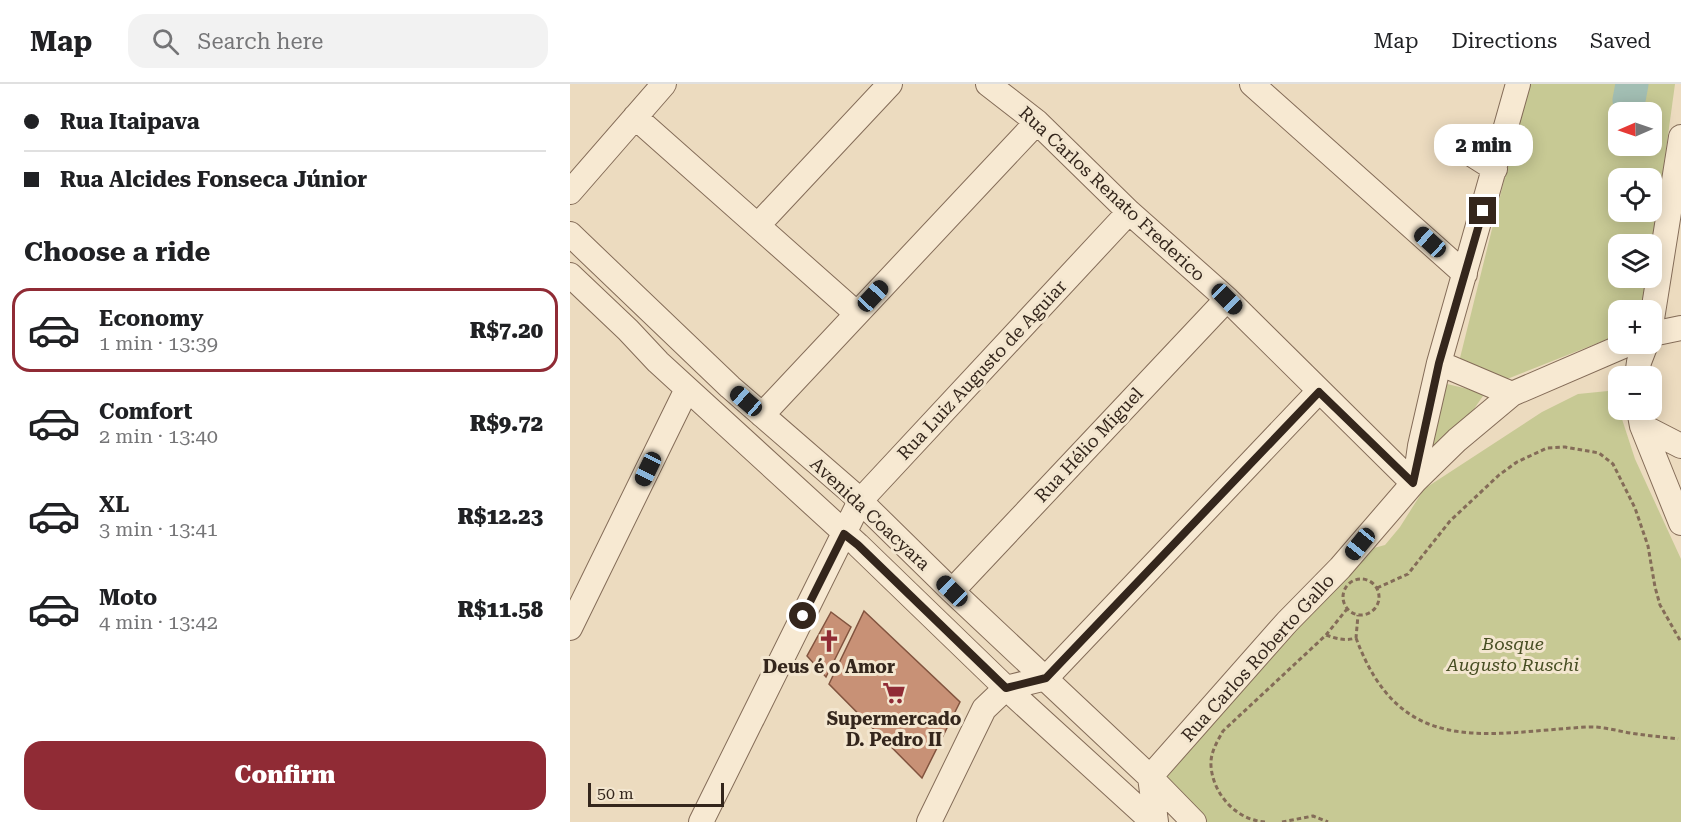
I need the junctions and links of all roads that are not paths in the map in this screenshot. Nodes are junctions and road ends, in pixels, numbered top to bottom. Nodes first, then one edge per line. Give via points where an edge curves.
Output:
1 (664, 84) edge
2 (890, 84) edge
3 (988, 84) edge
4 (1252, 84) edge
5 (1518, 84) edge
6 (635, 117) junction
7 (1037, 122) junction
8 (1681, 137) edge
9 (1454, 143) dead end
10 (1495, 169) junction
11 (570, 192) edge
12 (1128, 212) junction
13 (758, 225) junction
14 (570, 234) edge
15 (1466, 274) junction
16 (570, 275) edge
17 (1227, 299) junction
18 (1655, 300) edge
19 (856, 313) junction
20 (1681, 328) edge
21 (1662, 332) edge
22 (1608, 353) edge
23 (1439, 363) junction
24 (687, 389) junction
25 (1319, 392) junction
26 (1512, 394) junction
27 (762, 415) junction
28 (1642, 420) edge
29 (1644, 420) edge
30 (1681, 446) edge
31 (1414, 482) junction
32 (860, 501) junction
33 (1681, 523) edge
34 (844, 534) junction
35 (952, 591) junction
36 (570, 628) edge
37 (1046, 678) junction
38 (1006, 688) junction
39 (1150, 777) junction
40 (702, 822) edge
41 (929, 822) edge
42 (1154, 822) edge
43 (1194, 822) edge

1 - 6 street
2 - 13 street
3 - 7 street, Rua Carlos Renato Frederico
4 - 15 street
5 - 10 street
6 - 11 street
6 - 13 street
7 - 12 street, Rua Carlos Renato Frederico
7 - 19 street
8 - 18 street
9 - 10 street
10 - 15 street
12 - 17 street, Rua Carlos Renato Frederico
12 - 32 street, Rua Luiz Augusto de Aguiar
13 - 19 street
14 - 27 street, Avenida Coacyara
15 - 23 street
16 - 24 street, Avenida Coacyara
17 - 25 street, Rua Carlos Renato Frederico
17 - 35 street, Rua Hélio Miguel
19 - 27 street
20 - 21 street
22 - 26 street, Rua Carlos Roberto Gallo
23 - 26 street
23 - 31 street
24 - 34 street, Avenida Coacyara
24 - 36 street
25 - 31 street, Rua Carlos Renato Frederico
25 - 37 street
26 - 31 street, Rua Carlos Roberto Gallo
27 - 32 street, Avenida Coacyara
28 - 33 street
29 - 30 street
31 - 39 street, Rua Carlos Roberto Gallo
32 - 34 street, Rua Luiz Augusto de Aguiar
32 - 35 street, Avenida Coacyara
34 - 38 street, Avenida Coacyara
34 - 40 street, Rua Luiz Augusto de Aguiar
35 - 37 street, Avenida Coacyara
37 - 38 street
37 - 39 street, Avenida Coacyara
38 - 41 street via 984,709
38 - 42 street, Avenida Coacyara
39 - 42 street
39 - 43 street, Avenida Coacyara

